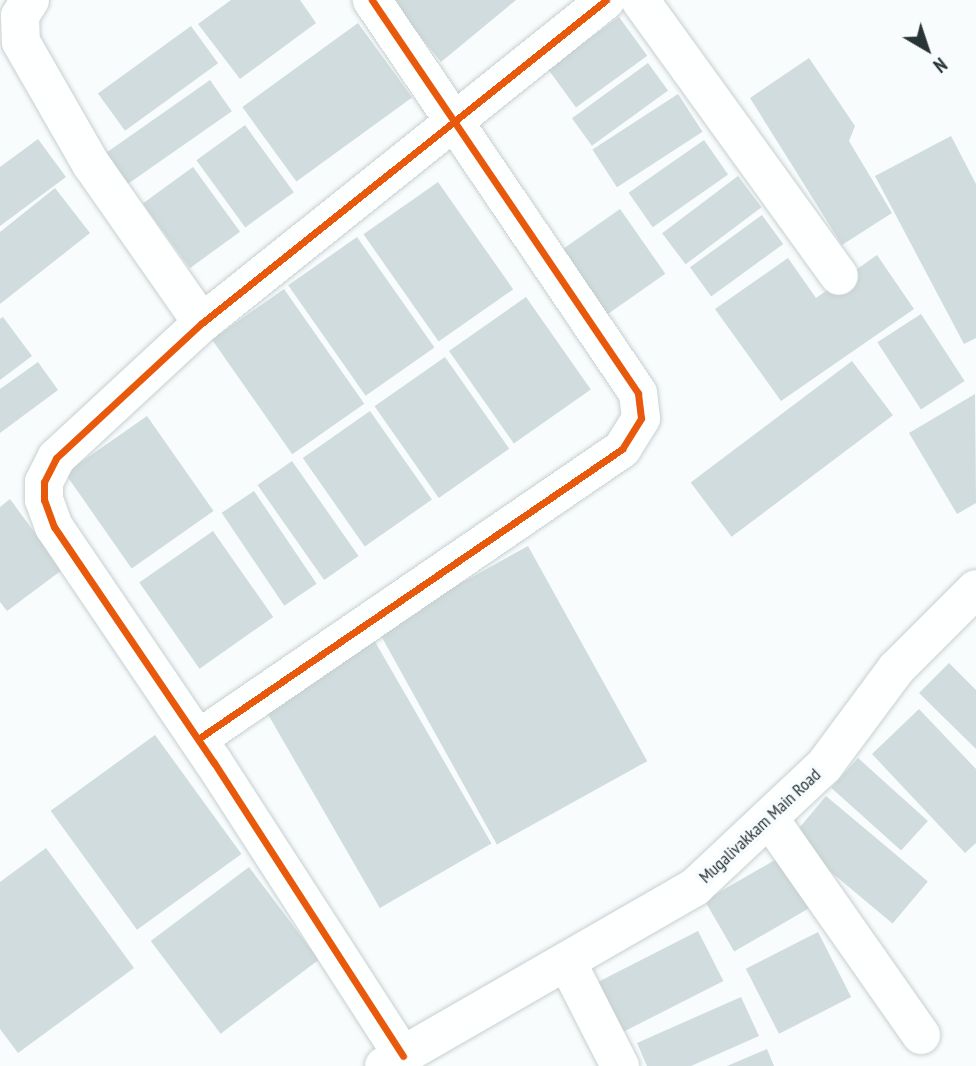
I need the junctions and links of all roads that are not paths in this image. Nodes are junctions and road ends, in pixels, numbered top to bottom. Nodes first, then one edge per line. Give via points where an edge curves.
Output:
1 (30, 0) edge
2 (372, 0) edge
3 (606, 0) edge
4 (640, 0) edge
5 (454, 122) junction
6 (839, 276) dead end
7 (202, 323) junction
8 (976, 589) edge
9 (198, 739) junction
10 (769, 818) junction
11 (567, 962) junction
12 (921, 1035) dead end
13 (393, 1061) edge
14 (620, 1066) edge

1 - 7 street via 20,16 21,42 91,164
2 - 5 street
3 - 5 street
4 - 6 street
5 - 7 street
5 - 9 street via 638,393 641,418 622,449
7 - 9 street via 56,458 44,482 54,527
8 - 10 street, Mugalivakkam Main Road via 896,669 824,766
9 - 13 street
10 - 11 street, Mugalivakkam Main Road via 695,887
10 - 12 street
11 - 13 street, Mugalivakkam Main Road
11 - 14 street

